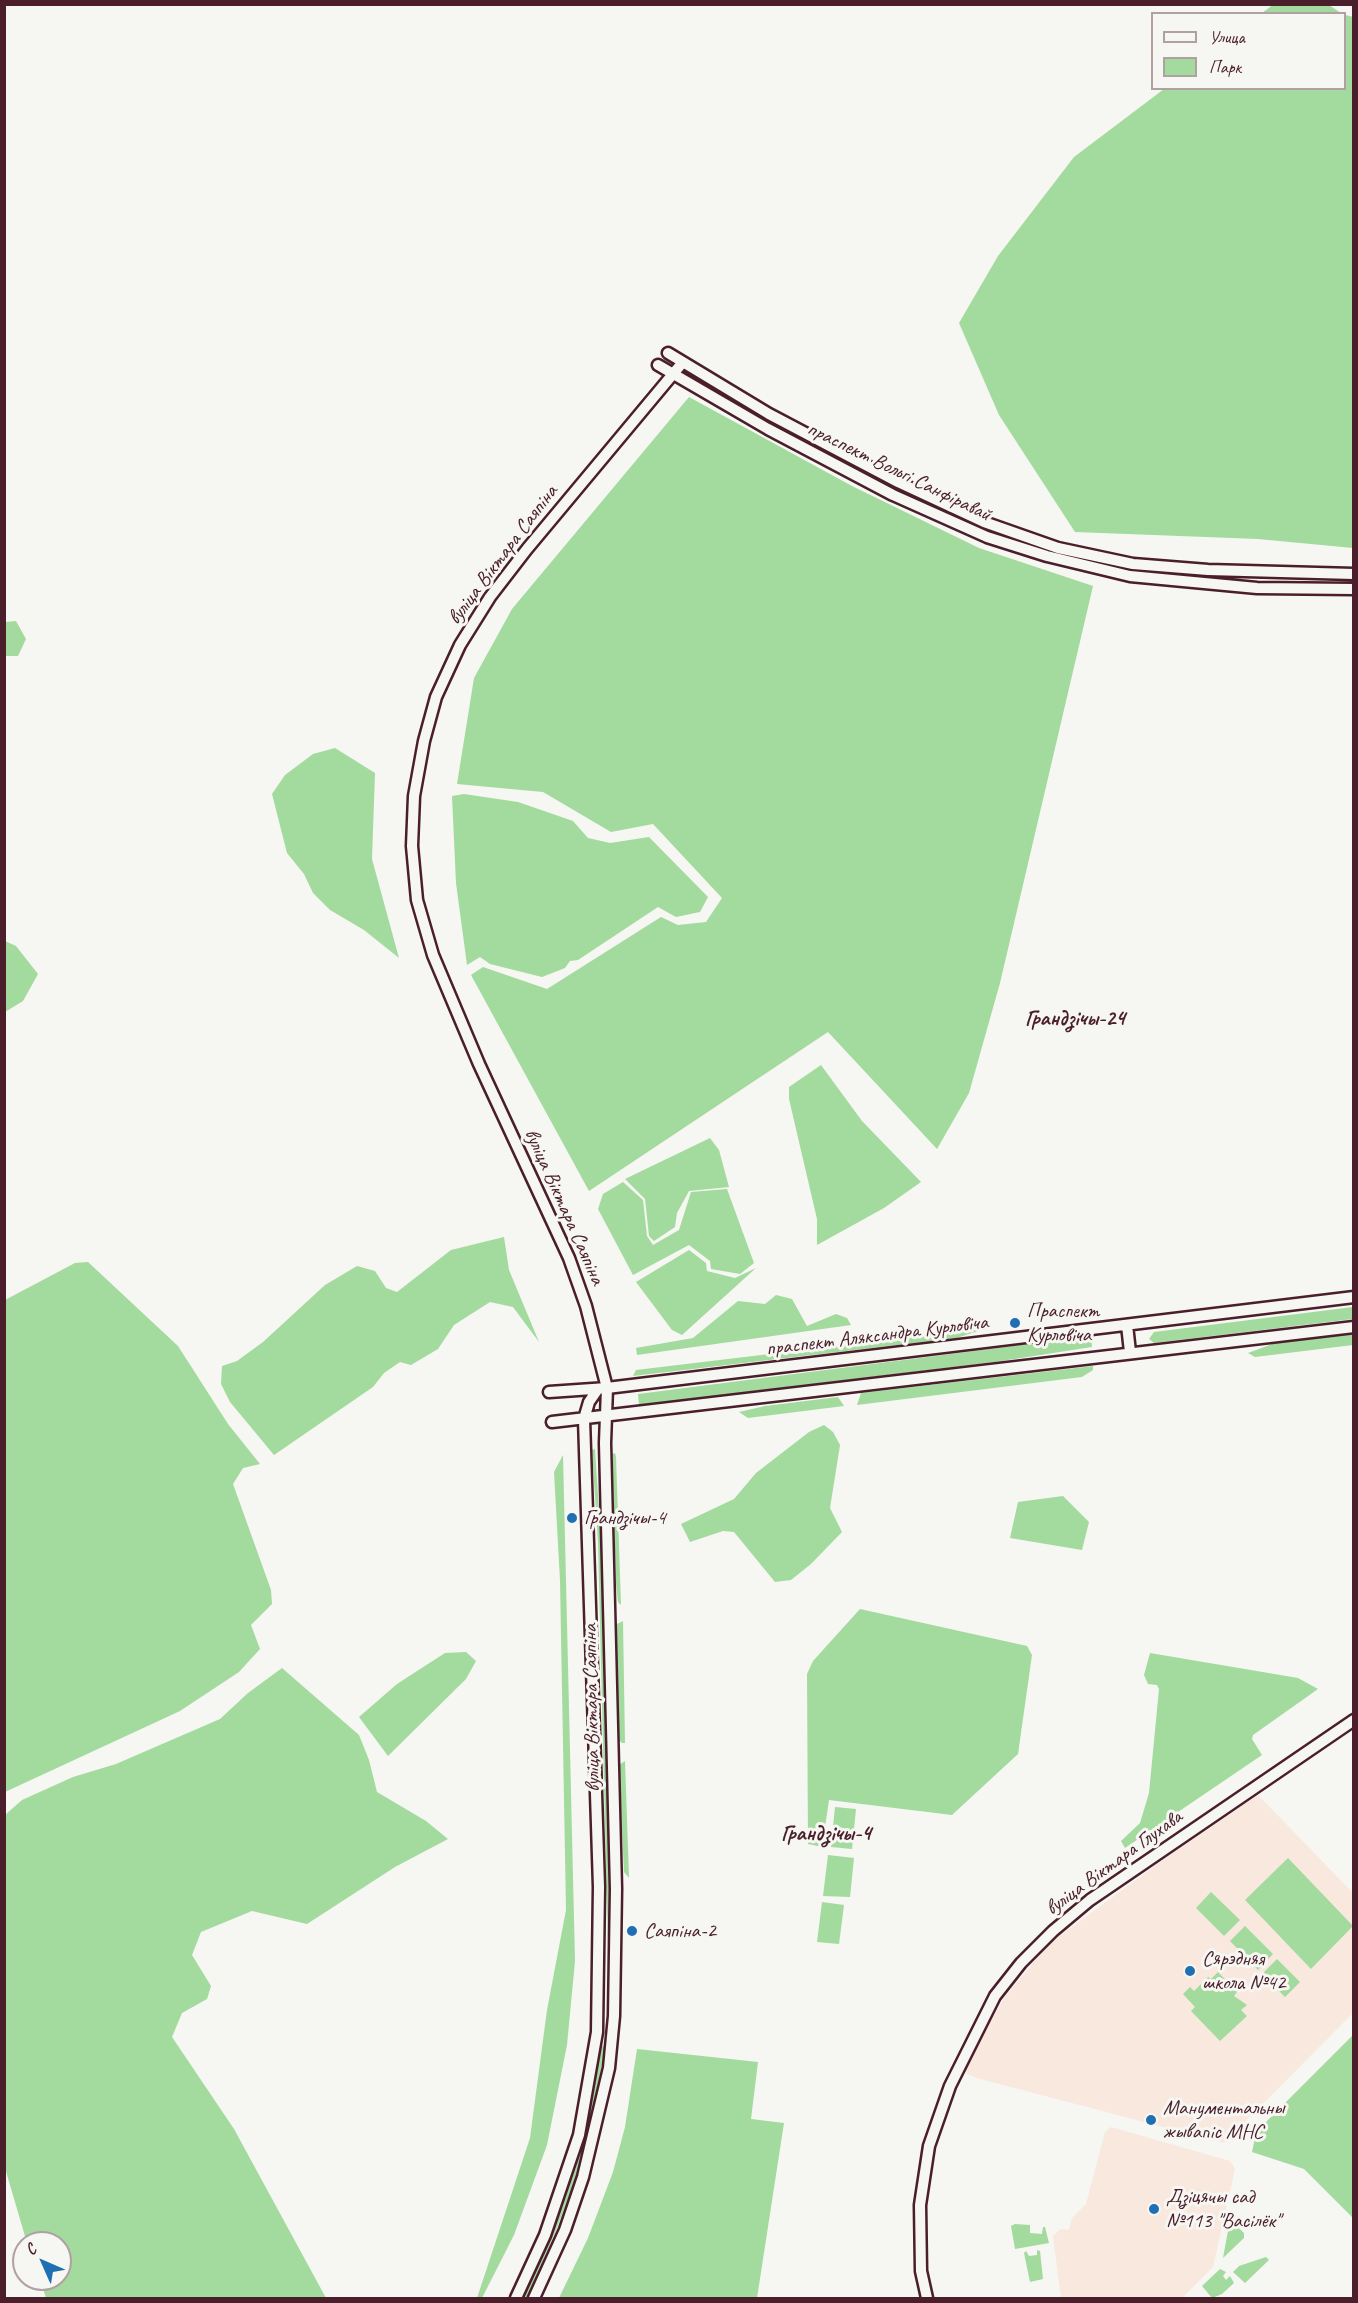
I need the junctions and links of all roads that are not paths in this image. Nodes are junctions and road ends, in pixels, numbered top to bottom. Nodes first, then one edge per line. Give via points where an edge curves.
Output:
1 (668, 353) dead end
2 (683, 363) junction
3 (658, 365) dead end
4 (674, 373) junction
5 (1058, 548) junction
6 (1047, 556) junction
7 (1353, 574) edge
8 (1353, 590) edge
9 (1353, 1297) edge
10 (1127, 1325) junction
11 (1353, 1327) edge
12 (1130, 1352) junction
13 (602, 1389) junction
14 (549, 1392) dead end
15 (608, 1416) junction
16 (584, 1419) junction
17 (552, 1422) dead end
18 (1353, 1720) edge
19 (598, 2013) junction
20 (614, 2016) junction
21 (516, 2298) edge
22 (534, 2298) edge
23 (927, 2298) edge

1 - 2 street, праспект Вольгі Санфіравай
2 - 4 street, вуліца Віктара Саяпіна
2 - 5 street, праспект Вольгі Санфіравай via 768,414 898,482 984,522
3 - 4 street, праспект Вольгі Санфіравай
4 - 6 street, праспект Вольгі Санфіравай via 892,495 987,537
4 - 13 street, вуліца Віктара Саяпіна via 527,549 460,645 436,697 414,796 412,846 417,900 433,955 569,1258 586,1306
5 - 6 street via 1045,547 1042,551
5 - 7 street, праспект Вольгі Санфіравай via 1133,564
6 - 8 street, праспект Вольгі Санфіравай via 1130,576 1200,584
9 - 10 street, праспект Аляксандра Курловіча
10 - 12 street
10 - 13 street, праспект Аляксандра Курловіча
11 - 12 street
12 - 15 street
13 - 14 street, праспект Аляксандра Курловіча
13 - 15 street, вуліца Віктара Саяпіна
13 - 16 street, вуліца Віктара Саяпіна via 589,1402
15 - 16 street
15 - 20 street, вуліца Віктара Саяпіна via 616,1889
16 - 17 street
16 - 19 street, вуліца Віктара Саяпіна via 599,1887
18 - 23 street, вуліца Віктара Глухава via 1090,1900 1021,1963 995,1996 952,2081 929,2146 920,2205 921,2271
19 - 20 street
19 - 21 street, вуліца Віктара Саяпіна via 579,2135 545,2235
20 - 22 street, вуліца Віктара Саяпіна via 609,2068 583,2177 565,2230

